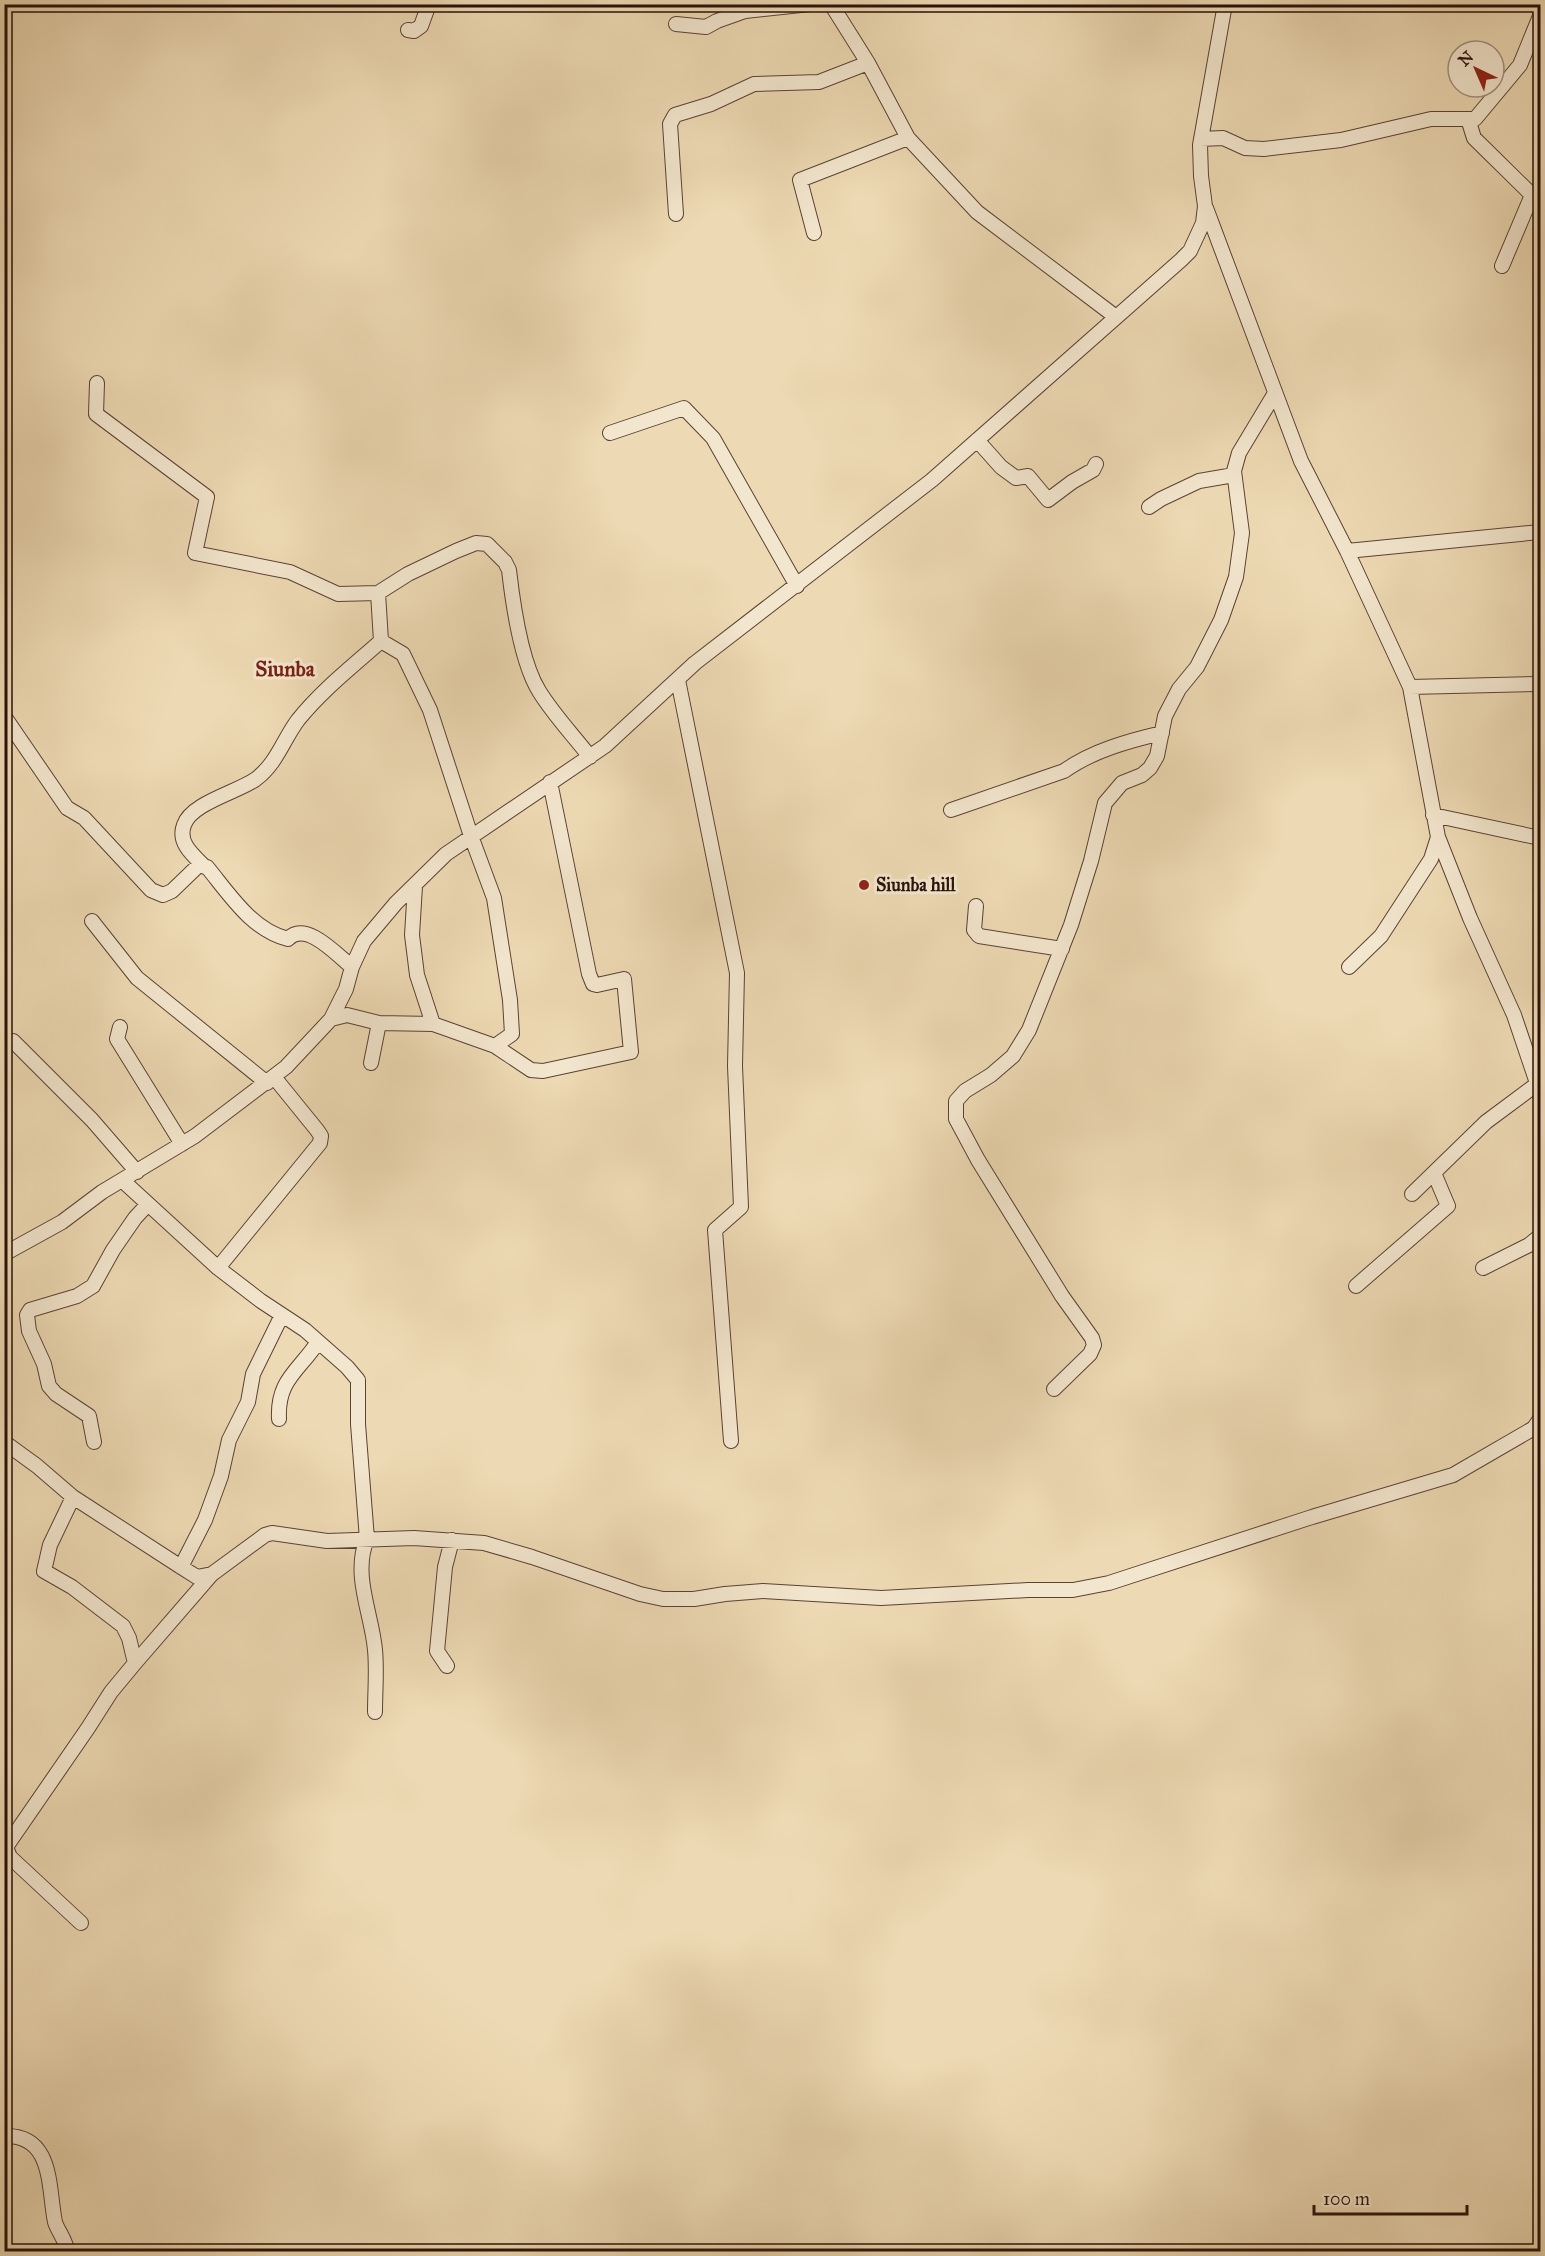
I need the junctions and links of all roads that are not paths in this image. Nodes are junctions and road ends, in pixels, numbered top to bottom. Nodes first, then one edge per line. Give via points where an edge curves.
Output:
1 (429, 4) edge
2 (810, 4) edge
3 (831, 4) edge
4 (1225, 4) edge
5 (1540, 16) edge
6 (676, 24) dead end
7 (408, 30) dead end
8 (868, 63) junction
9 (1468, 119) junction
10 (908, 138) junction
11 (1201, 139) junction
12 (1206, 206) junction
13 (676, 214) dead end
14 (814, 233) dead end
15 (1503, 266) dead end
16 (1116, 318) junction
17 (97, 383) dead end
18 (1275, 393) junction
19 (610, 433) dead end
20 (977, 440) junction
21 (1096, 464) dead end
22 (1234, 475) junction
23 (1149, 507) dead end
24 (1540, 532) edge
25 (1347, 551) junction
26 (797, 586) junction
27 (378, 593) junction
28 (381, 641) junction
29 (678, 680) junction
30 (1540, 684) edge
31 (1410, 687) junction
32 (4, 716) edge
33 (1162, 733) junction
34 (590, 757) junction
35 (550, 782) junction
36 (951, 810) dead end
37 (1433, 815) junction
38 (471, 836) junction
39 (1438, 837) junction
40 (1540, 838) edge
41 (205, 867) junction
42 (415, 886) junction
43 (976, 906) dead end
44 (92, 921) dead end
45 (1062, 949) junction
46 (352, 967) junction
47 (1348, 967) dead end
48 (331, 1019) junction
49 (379, 1023) junction
50 (433, 1024) junction
51 (120, 1027) dead end
52 (13, 1041) dead end
53 (495, 1046) junction
54 (371, 1063) dead end
55 (270, 1080) junction
56 (1539, 1088) edge
57 (182, 1144) junction
58 (137, 1172) junction
59 (1434, 1173) junction
60 (123, 1180) junction
61 (1412, 1194) dead end
62 (148, 1204) junction
63 (1540, 1236) edge
64 (4, 1254) edge
65 (218, 1268) junction
66 (1483, 1268) dead end
67 (1356, 1286) dead end
68 (282, 1315) junction
69 (318, 1342) junction
70 (1054, 1389) dead end
71 (279, 1419) dead end
72 (1540, 1419) edge
73 (732, 1441) dead end
74 (4, 1442) edge
75 (94, 1442) dead end
76 (73, 1497) junction
77 (367, 1539) junction
78 (452, 1540) junction
79 (181, 1567) junction
80 (212, 1574) junction
81 (135, 1663) junction
82 (447, 1666) dead end
83 (375, 1712) dead end
84 (81, 1923) dead end
85 (4, 2136) edge
86 (67, 2252) edge

1 - 7 street via 421,26 414,32
2 - 6 street via 745,11 706,27
3 - 8 street
4 - 11 street
5 - 9 street via 1520,65 1475,120
8 - 10 street
8 - 13 street via 819,82 754,84 675,116 670,124
9 - 11 street via 1431,119 1341,140 1264,149 1245,148 1223,138
9 - 15 street via 1474,138 1532,195
10 - 14 street via 800,180
10 - 16 street via 977,212
11 - 12 street
12 - 16 street via 1190,250
12 - 18 street
16 - 20 street
17 - 27 street via 96,414 207,497 195,553 290,572 338,594
18 - 22 street via 1239,453
18 - 25 street via 1301,461
19 - 26 street via 684,408 712,438
20 - 21 street via 1009,474 1016,478 1028,476 1048,501
20 - 26 street
22 - 23 street via 1199,481
22 - 33 street via 1242,533 1236,577 1221,620 1197,668 1179,689 1165,716
24 - 25 street
25 - 31 street
26 - 29 street via 703,656
27 - 28 street
27 - 34 street via 456,551 476,543 487,544 509,570 522,644 538,689
28 - 38 street via 403,654 430,710
28 - 41 street via 298,720 272,765 255,780 191,815 184,825 183,840
29 - 34 street
29 - 73 street via 737,973 735,1066 741,1207 715,1230
30 - 31 street
31 - 37 street
32 - 41 street via 67,808 84,818 151,890 163,895 199,865
33 - 36 street via 1131,740 1076,762 1064,771
33 - 45 street via 1150,768 1122,783 1105,803
34 - 35 street
35 - 38 street
35 - 53 street via 589,974 597,985 624,979 631,1052 543,1071 531,1070
37 - 39 street
37 - 40 street
38 - 42 street via 446,854
38 - 53 street via 494,898 510,1000 512,1034
39 - 47 street via 1431,858 1382,936
39 - 56 street via 1514,1016
41 - 46 street via 241,909 272,934 288,939 301,932 312,935
42 - 46 street via 364,941
42 - 50 street via 412,935 417,975
43 - 45 street via 974,930 979,936
44 - 55 street via 137,978
45 - 70 street via 1029,1029 1013,1056 956,1101 956,1119 978,1160 1092,1338 1090,1354
46 - 48 street
48 - 49 street via 347,1015
48 - 55 street
49 - 50 street
49 - 54 street
50 - 53 street
51 - 57 street via 117,1039
52 - 58 street via 92,1120
55 - 57 street
55 - 65 street via 317,1130 320,1143
56 - 59 street via 1486,1122
57 - 58 street
58 - 60 street
59 - 61 street
59 - 67 street via 1448,1206
60 - 62 street
60 - 64 street via 62,1222
62 - 65 street
62 - 75 street via 113,1250 93,1286 77,1296 30,1310 27,1315 50,1386 89,1416
63 - 66 street
65 - 68 street
68 - 69 street
68 - 79 street via 253,1374 248,1402 229,1440 205,1520
69 - 71 street via 282,1389
69 - 77 street via 356,1376 359,1384 358,1424
72 - 78 street via 1534,1428 1453,1476 1072,1590 881,1598 763,1591 663,1599 512,1550
74 - 76 street
76 - 79 street
76 - 81 street via 50,1545 44,1571 123,1626
77 - 78 street
77 - 80 street via 327,1541 272,1533
77 - 83 street via 362,1553 365,1602 375,1649
78 - 82 street via 437,1651
79 - 80 street via 197,1577
80 - 81 street
81 - 84 street via 111,1692 6,1847 10,1857
85 - 86 street via 30,2142 45,2162 56,2225

